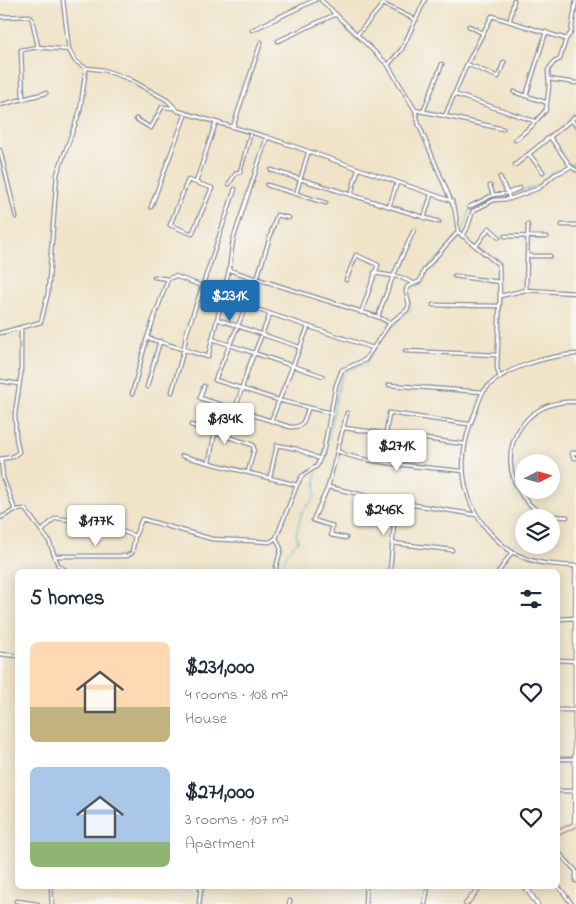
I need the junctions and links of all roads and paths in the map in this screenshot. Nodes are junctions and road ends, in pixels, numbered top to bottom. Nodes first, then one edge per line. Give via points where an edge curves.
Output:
1 (63, 0) edge
2 (315, 0) edge
3 (320, 0) edge
4 (425, 0) edge
5 (514, 0) edge
6 (576, 0) edge
7 (384, 2) edge
8 (336, 14) junction
9 (0, 17) edge
10 (416, 20) junction
11 (510, 20) junction
12 (469, 26) dead end
13 (252, 30) dead end
14 (546, 32) junction
15 (482, 33) junction
16 (356, 35) junction
17 (566, 39) junction
18 (278, 41) dead end
19 (261, 42) dead end
20 (38, 47) junction
21 (69, 50) junction
22 (504, 62) dead end
23 (442, 64) dead end
24 (467, 64) junction
25 (388, 65) junction
26 (86, 68) junction
27 (549, 79) junction
28 (576, 83) edge
29 (514, 92) dead end
30 (46, 93) dead end
31 (454, 94) junction
32 (526, 96) junction
33 (23, 99) junction
34 (545, 102) dead end
35 (0, 105) edge
36 (173, 108) junction
37 (415, 110) junction
38 (423, 112) junction
39 (186, 113) junction
40 (446, 116) junction
41 (576, 116) edge
42 (136, 119) dead end
43 (571, 120) junction
44 (216, 122) junction
45 (534, 123) junction
46 (576, 125) edge
47 (233, 127) junction
48 (503, 128) dead end
49 (251, 132) junction
50 (267, 137) junction
51 (550, 138) junction
52 (515, 140) dead end
53 (0, 150) edge
54 (308, 152) junction
55 (529, 154) junction
56 (2, 165) edge
57 (515, 165) dead end
58 (571, 167) junction
59 (358, 169) junction
60 (271, 170) dead end
61 (576, 170) edge
62 (543, 172) dead end
63 (500, 177) dead end
64 (300, 180) junction
65 (196, 182) junction
66 (397, 183) junction
67 (229, 184) dead end
68 (267, 185) dead end
69 (490, 186) dead end
70 (520, 188) dead end
71 (235, 189) dead end
72 (508, 193) junction
73 (296, 194) junction
74 (493, 194) junction
75 (351, 195) junction
76 (431, 195) junction
77 (510, 199) junction
78 (494, 200) junction
79 (452, 202) junction
80 (326, 204) dead end
81 (151, 207) dead end
82 (389, 207) junction
83 (469, 208) dead end
84 (16, 217) dead end
85 (289, 218) dead end
86 (424, 218) junction
87 (439, 222) dead end
88 (528, 225) dead end
89 (562, 225) dead end
90 (576, 225) edge
91 (414, 230) dead end
92 (458, 232) junction
93 (462, 235) junction
94 (505, 236) dead end
95 (546, 236) dead end
96 (499, 237) dead end
97 (527, 237) junction
98 (476, 246) junction
99 (527, 256) junction
100 (550, 256) dead end
101 (229, 270) junction
102 (374, 273) junction
103 (454, 276) dead end
104 (393, 277) junction
105 (154, 278) dead end
106 (168, 279) junction
107 (257, 279) junction
108 (346, 280) dead end
109 (500, 282) junction
110 (413, 283) junction
111 (204, 286) junction
112 (526, 290) junction
113 (576, 293) edge
114 (224, 294) junction
115 (500, 296) junction
116 (433, 305) dead end
117 (246, 306) junction
118 (499, 306) junction
119 (361, 313) junction
120 (270, 314) junction
121 (378, 317) junction
122 (217, 319) junction
123 (390, 323) junction
124 (237, 326) junction
125 (308, 326) junction
126 (21, 327) junction
127 (0, 333) edge
128 (262, 334) junction
129 (147, 338) junction
130 (212, 339) junction
131 (160, 341) junction
132 (230, 345) junction
133 (299, 347) junction
134 (373, 348) junction
135 (184, 349) junction
136 (405, 350) dead end
137 (255, 353) junction
138 (497, 354) junction
139 (576, 354) edge
140 (292, 366) junction
141 (323, 376) dead end
142 (500, 378) junction
143 (0, 381) edge
144 (19, 384) junction
145 (389, 385) dead end
146 (204, 386) dead end
147 (147, 387) dead end
148 (242, 387) junction
149 (172, 392) dead end
150 (483, 392) junction
151 (132, 394) dead end
152 (278, 400) junction
153 (576, 402) edge
154 (308, 409) junction
155 (235, 410) junction
156 (347, 412) dead end
157 (331, 414) junction
158 (271, 421) junction
159 (468, 424) junction
160 (191, 425) dead end
161 (344, 428) junction
162 (215, 432) junction
163 (386, 434) junction
164 (464, 444) junction
165 (338, 451) junction
166 (576, 453) edge
167 (182, 456) dead end
168 (320, 458) junction
169 (576, 458) edge
170 (0, 459) edge
171 (209, 462) junction
172 (462, 471) junction
173 (248, 472) junction
174 (269, 478) junction
175 (297, 484) junction
176 (328, 487) junction
177 (396, 502) junction
178 (15, 510) junction
179 (477, 515) junction
180 (567, 517) dead end
181 (0, 518) edge
182 (42, 531) junction
183 (135, 536) junction
184 (276, 538) junction
185 (346, 538) dead end
186 (392, 542) junction
187 (452, 550) dead end
188 (512, 552) junction
189 (55, 556) junction
190 (576, 566) edge
191 (63, 569) edge
192 (276, 569) edge
193 (390, 569) edge
194 (500, 569) edge
195 (576, 618) edge
196 (560, 619) edge
197 (0, 654) edge
198 (15, 656) edge
199 (560, 660) edge
200 (575, 662) edge
201 (560, 710) edge
202 (575, 710) edge
203 (560, 758) edge
204 (576, 759) edge
205 (560, 791) edge
206 (575, 791) edge
207 (575, 825) edge
208 (560, 832) edge
209 (560, 854) edge
210 (576, 881) edge
211 (51, 889) edge
212 (201, 889) edge
213 (366, 889) edge
214 (428, 889) edge
215 (478, 889) edge
216 (527, 889) edge
217 (560, 889) edge
218 (16, 901) dead end
219 (38, 904) edge
220 (52, 904) edge
221 (200, 904) edge
222 (365, 904) edge
223 (425, 904) edge
224 (466, 904) edge
225 (537, 904) edge
226 (572, 904) edge

1 - 21 street
2 - 13 street
3 - 8 street
4 - 10 street
5 - 11 street
6 - 17 street
7 - 10 street
7 - 16 street
8 - 16 street
8 - 18 street
9 - 20 street via 29,16
10 - 25 street via 402,49
11 - 14 street
11 - 15 street via 492,16
12 - 15 street
14 - 17 street
14 - 32 street
15 - 24 street
16 - 25 street
17 - 27 street via 560,59 548,70
19 - 47 street
20 - 21 street
20 - 33 street via 21,50
21 - 26 street via 75,61
22 - 24 street via 498,77
23 - 38 street
24 - 31 street
25 - 37 street
26 - 36 street via 104,70 129,79 167,100
26 - 126 street via 80,111 57,174 49,283 41,322
27 - 28 street
27 - 45 street via 546,110
29 - 32 street
30 - 33 street
31 - 40 street
31 - 45 street
32 - 34 street
33 - 35 street
36 - 39 street
36 - 42 street via 162,107 151,128
37 - 38 street
37 - 79 street
38 - 40 street
39 - 44 street
39 - 81 street
40 - 48 street
41 - 43 street
43 - 46 street
43 - 51 street
44 - 47 street
44 - 65 street
45 - 52 street
47 - 49 street
49 - 50 street
49 - 67 street via 240,172
50 - 54 street
50 - 101 street via 232,240
51 - 55 street
51 - 58 street
53 - 56 street
54 - 59 street
54 - 64 street
55 - 57 street
55 - 62 street
56 - 84 street
58 - 61 street
58 - 77 street via 554,175 539,188
59 - 66 street
59 - 75 street
60 - 64 street
63 - 72 street
64 - 73 street
64 - 75 street
65 - 65 street via 188,180 185,184 170,225 189,234 195,229 212,188
66 - 76 street
66 - 82 street
68 - 73 street
69 - 74 street
70 - 72 street
71 - 111 street
72 - 74 street
72 - 77 street
73 - 80 street
74 - 78 street
74 - 83 street
75 - 82 street
76 - 79 street
76 - 86 street
77 - 78 street
78 - 93 street via 473,211
79 - 92 street
82 - 86 street
85 - 107 street via 277,215
86 - 87 street
88 - 97 street
89 - 90 street
91 - 104 street
92 - 93 street
92 - 110 street via 424,270 420,281
93 - 98 street
94 - 97 street
95 - 97 street
96 - 98 street via 489,228
97 - 99 street
98 - 109 street via 499,265
99 - 100 street
99 - 112 street
101 - 107 street
101 - 114 street
102 - 104 street
102 - 108 street via 377,264 357,255
102 - 119 street
103 - 109 street
104 - 110 street
104 - 121 street
105 - 106 street
106 - 111 street via 175,276
106 - 129 street
107 - 119 street
109 - 115 street
110 - 123 street via 407,287 407,310
111 - 114 street
111 - 135 street
112 - 113 street
112 - 115 street
114 - 117 street via 226,299
114 - 122 street
115 - 118 street
116 - 118 street
117 - 120 street
117 - 124 street
118 - 138 street
119 - 121 street
120 - 125 street
120 - 128 street
121 - 123 street
122 - 124 street
122 - 130 street
123 - 134 street
124 - 128 street
124 - 132 street
125 - 133 street
125 - 134 street
126 - 127 street
126 - 144 street
128 - 133 street
128 - 137 street
129 - 131 street
129 - 151 street
130 - 132 street
130 - 135 street via 208,357
131 - 135 street
131 - 147 street
132 - 137 street
132 - 148 street via 215,380
133 - 140 street
134 - 157 street via 365,360 342,370
135 - 149 street
136 - 138 street
137 - 140 street
137 - 148 street
138 - 142 street
139 - 142 street via 536,360
140 - 141 street
140 - 152 street
142 - 150 street
143 - 144 street
144 - 170 street via 14,420 19,452
145 - 150 street
146 - 155 street via 200,398
148 - 152 street
148 - 155 street
150 - 159 street
152 - 154 street
152 - 158 street
153 - 180 street via 560,402 538,409 513,439 510,462 514,484 529,505 548,516
154 - 157 street
154 - 158 street via 303,424 298,428
155 - 158 street
156 - 161 street
157 - 168 street
159 - 163 street via 389,413
159 - 164 street
160 - 162 street
161 - 163 street
161 - 165 street
162 - 171 street
162 - 173 street via 253,445
163 - 164 street
164 - 172 street
165 - 172 street via 374,460
165 - 176 street
166 - 169 street via 572,453
167 - 171 street
168 - 174 street via 277,445
168 - 175 street via 317,466 302,476
170 - 178 street
171 - 173 street
172 - 179 street via 470,504
173 - 174 street
174 - 175 street
175 - 184 street
176 - 177 street
176 - 185 street via 313,520 332,526 331,535
177 - 179 street
177 - 186 street
178 - 181 street
178 - 182 street via 25,509
179 - 188 street
182 - 183 street via 57,518 107,526
182 - 189 street
183 - 184 street via 142,519 212,539 270,542
183 - 189 street via 132,553 127,556
184 - 192 street via 281,549
186 - 187 street
186 - 193 street
188 - 190 street via 550,565
188 - 194 street
189 - 191 street
190 - 195 street
195 - 196 street
195 - 200 street
197 - 198 street
199 - 200 street
200 - 202 street
201 - 202 street
202 - 204 street
203 - 204 street
204 - 206 street
205 - 206 street
206 - 207 street
207 - 208 main road
209 - 210 street via 576,871
211 - 220 street
212 - 221 street
213 - 222 street
214 - 223 street
215 - 224 main road
216 - 225 street
217 - 226 street
218 - 219 street

